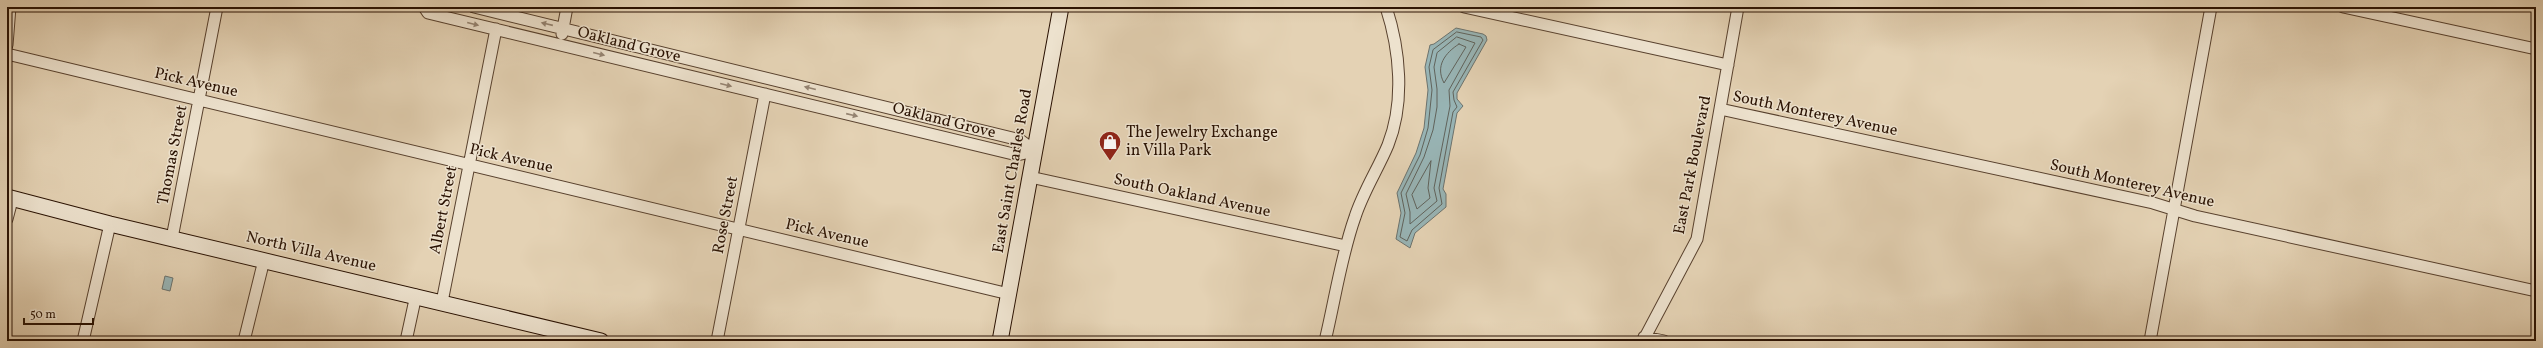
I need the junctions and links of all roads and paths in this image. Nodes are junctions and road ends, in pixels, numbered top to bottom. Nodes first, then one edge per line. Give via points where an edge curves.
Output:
1 (10, 7) edge
2 (218, 7) edge
3 (424, 7) edge
4 (474, 7) edge
5 (567, 7) edge
6 (1061, 7) edge
7 (1386, 7) edge
8 (1464, 7) edge
9 (1738, 7) edge
10 (2210, 7) edge
11 (2343, 7) edge
12 (1506, 11) edge
13 (563, 28) junction
14 (496, 29) junction
15 (560, 44) junction
16 (7, 45) edge
17 (2536, 49) edge
18 (7, 54) edge
19 (1728, 65) junction
20 (765, 94) junction
21 (200, 100) junction
22 (1720, 109) junction
23 (1035, 151) junction
24 (470, 165) junction
25 (1030, 177) junction
26 (9, 199) edge
27 (2174, 210) junction
28 (7, 219) edge
29 (110, 224) junction
30 (740, 230) junction
31 (172, 238) junction
32 (1346, 246) junction
33 (264, 260) junction
34 (2536, 291) edge
35 (1009, 294) junction
36 (416, 295) junction
37 (442, 302) junction
38 (1644, 339) edge
39 (83, 341) edge
40 (244, 341) edge
41 (406, 341) edge
42 (601, 341) edge
43 (717, 341) edge
44 (1000, 341) edge
45 (1325, 341) edge
46 (1664, 341) edge
47 (2150, 341) edge

1 - 16 street
2 - 21 street, Thomas Street
3 -> 14 street, Oakland Grove via 428,13
13 -> 4 street, Oakland Grove
5 - 13 street
6 - 23 street, East Saint Charles Road
7 - 32 street via 1397,60 1396,114 1388,144 1360,202
8 - 12 street, South Monterey Avenue
9 - 19 street, East Park Boulevard
10 - 27 street
11 - 17 street
12 - 19 street, South Monterey Avenue
13 - 15 street
23 -> 13 street, Oakland Grove via 1020,140
14 - 15 street, Oakland Grove
14 - 24 street, Albert Street
15 -> 20 street, Oakland Grove
18 - 21 street, Pick Avenue
19 - 22 street, East Park Boulevard
20 -> 23 street, Oakland Grove via 1017,155
20 - 30 street, Rose Street
21 - 24 street, Pick Avenue
21 - 31 street, Thomas Street
22 - 27 street, South Monterey Avenue
22 - 38 street, East Park Boulevard via 1697,240
23 - 25 street, East Saint Charles Road
24 - 30 street, Pick Avenue
24 - 37 street, Albert Street
25 - 32 street, South Oakland Avenue
25 - 35 street, East Saint Charles Road
26 - 28 street
26 - 29 street, North Villa Avenue
27 - 34 street, South Monterey Avenue
27 - 47 street
29 - 31 street, North Villa Avenue
29 - 39 street
30 - 35 street, Pick Avenue
30 - 43 street, Rose Street
31 - 33 street, North Villa Avenue
32 - 45 street
33 - 36 street, North Villa Avenue
33 - 40 street
35 - 44 street, East Saint Charles Road
36 - 37 street, North Villa Avenue
36 - 41 street
37 - 42 street, North Villa Avenue
38 - 46 street

